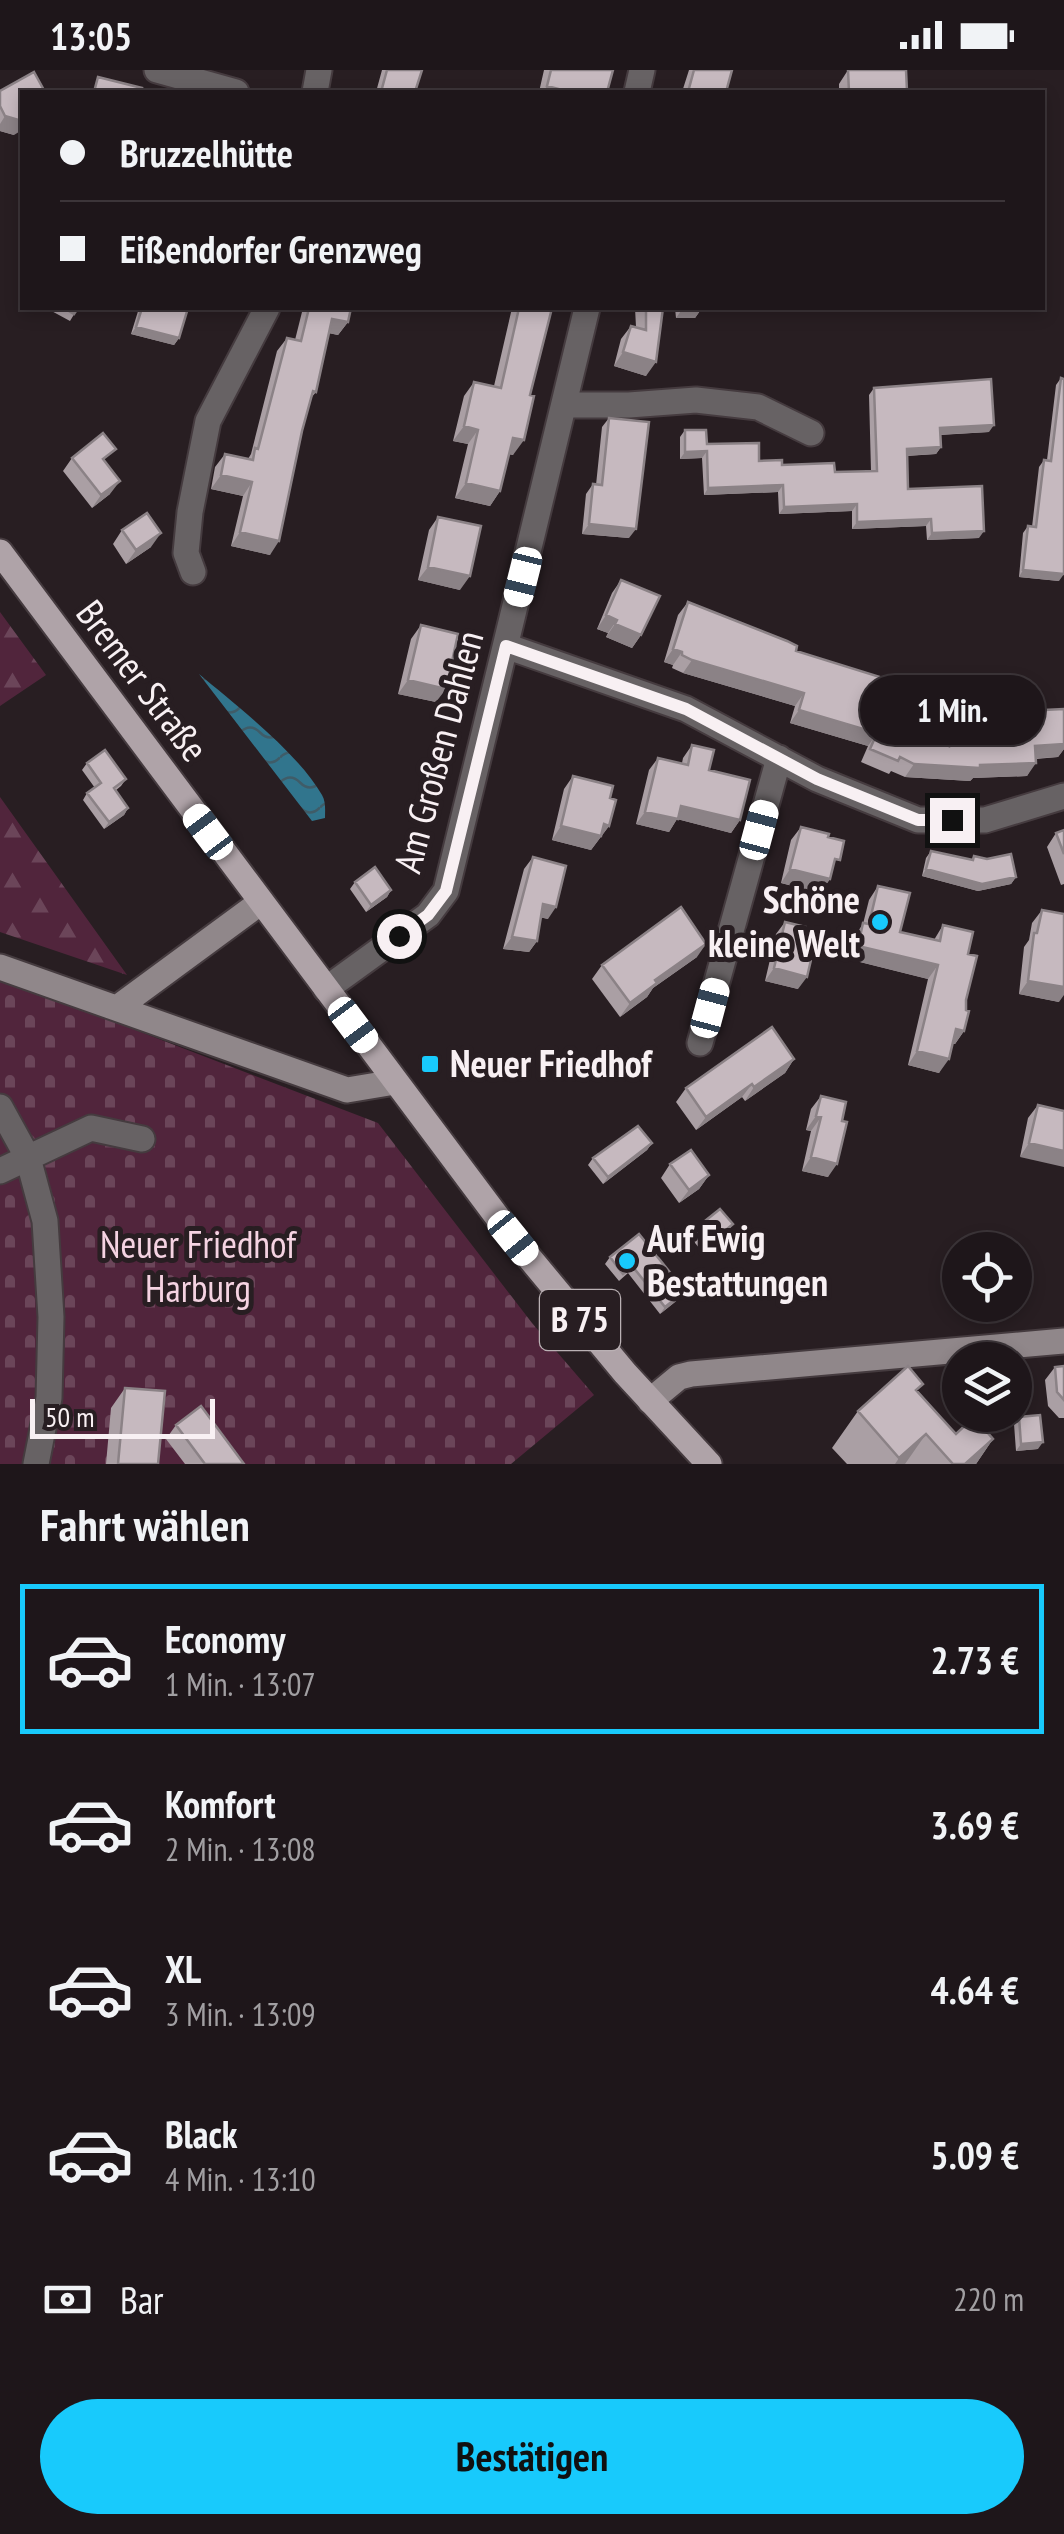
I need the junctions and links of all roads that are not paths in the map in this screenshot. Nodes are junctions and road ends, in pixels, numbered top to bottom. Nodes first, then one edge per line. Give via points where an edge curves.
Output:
1 (157, 70) edge
2 (229, 90) edge
3 (266, 310) edge
4 (587, 310) edge
5 (565, 405) junction
6 (810, 433) dead end
7 (0, 552) edge
8 (193, 572) dead end
9 (506, 646) junction
10 (778, 758) junction
11 (1064, 796) edge
12 (260, 902) junction
13 (0, 967) edge
14 (326, 989) junction
15 (117, 1008) junction
16 (700, 1044) dead end
17 (396, 1082) junction
18 (0, 1107) edge
19 (142, 1139) dead end
20 (28, 1158) junction
21 (0, 1170) edge
22 (1064, 1341) edge
23 (650, 1401) junction
24 (36, 1464) edge
25 (709, 1464) edge

1 - 2 street
3 - 8 street via 208,421 188,526
4 - 5 street, Am Großen Dahlen
5 - 6 street via 696,400 758,407
5 - 9 street, Am Großen Dahlen
7 - 12 main road, Bremer Straße / B 75
9 - 10 street via 686,709
9 - 14 street, Am Großen Dahlen via 446,891 428,915
10 - 11 street via 918,820 985,820
10 - 16 street
12 - 14 main road, Bremer Straße / B 75
12 - 15 street
13 - 15 street
14 - 17 main road, Bremer Straße / B 75
15 - 17 street via 347,1090
17 - 23 main road, Bremer Straße / B 75 via 513,1238
18 - 20 street
19 - 20 street via 91,1128
20 - 21 street
20 - 24 street via 45,1222 51,1318 49,1398
22 - 23 street via 691,1374
23 - 25 main road, Bremer Straße / B 75

